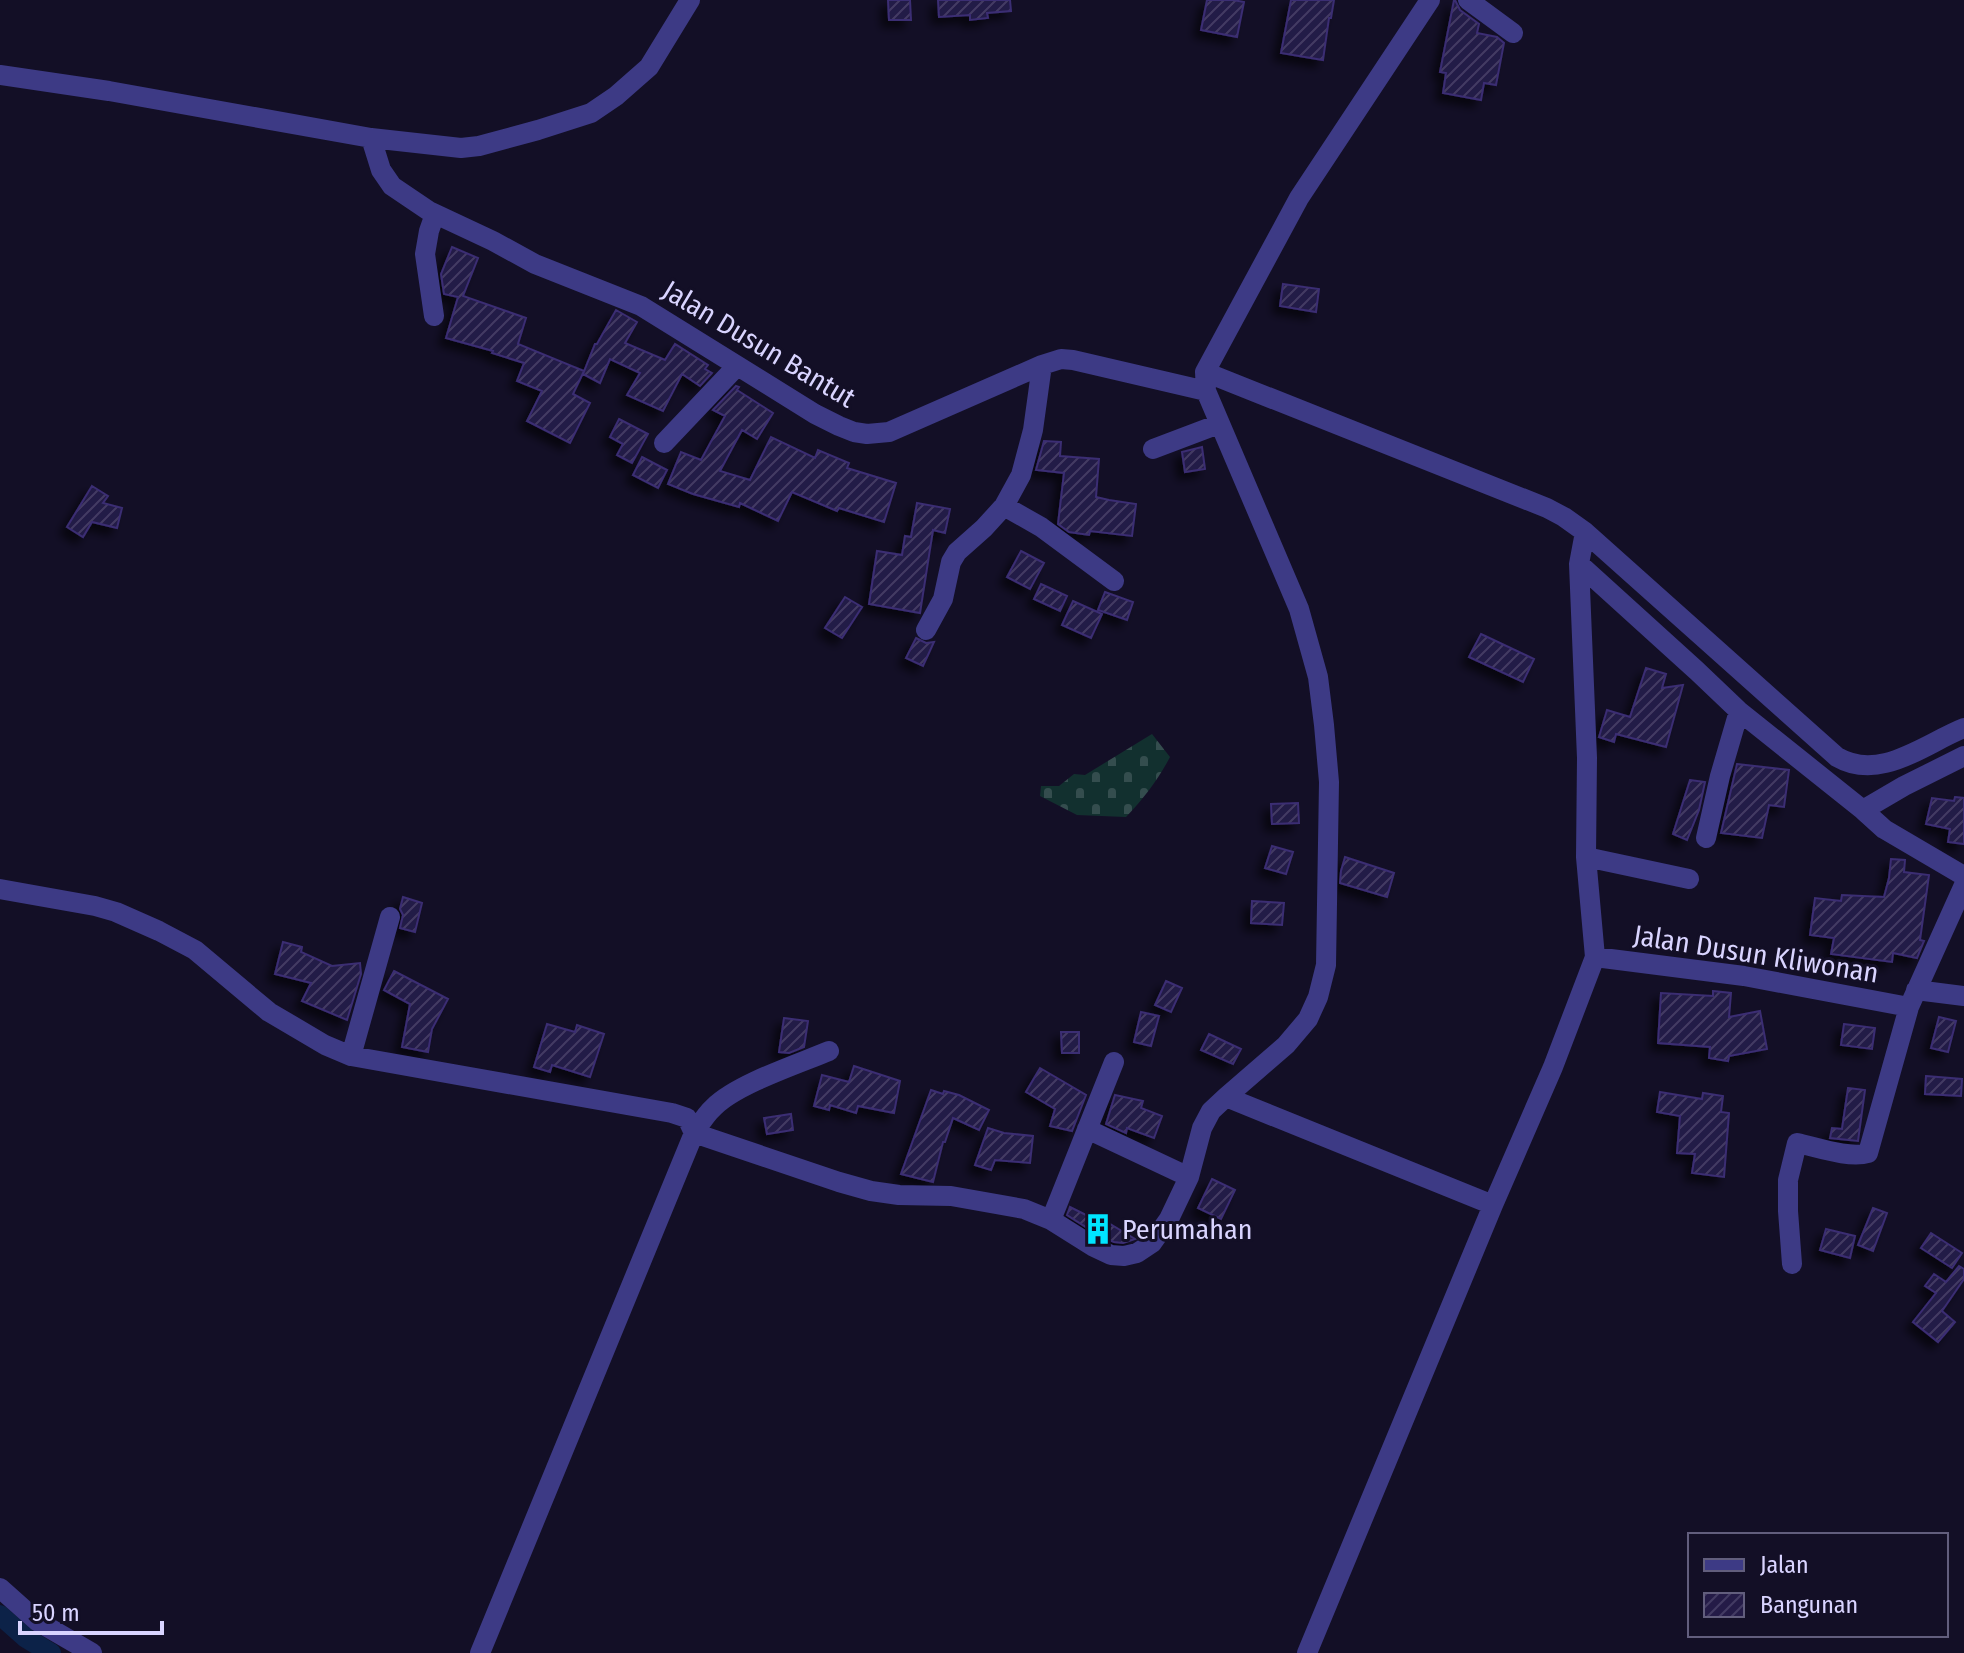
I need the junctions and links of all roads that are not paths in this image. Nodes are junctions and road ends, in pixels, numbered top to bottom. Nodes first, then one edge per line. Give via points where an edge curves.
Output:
1 (690, 0) edge
2 (1430, 0) edge
3 (1468, 0) edge
4 (1513, 33) dead end
5 (0, 75) edge
6 (371, 138) junction
7 (432, 212) junction
8 (434, 316) dead end
9 (1042, 365) junction
10 (737, 366) junction
11 (1205, 382) junction
12 (1219, 424) junction
13 (664, 443) dead end
14 (1153, 449) dead end
15 (1004, 506) junction
16 (1582, 546) junction
17 (1114, 581) dead end
18 (926, 630) dead end
19 (1739, 711) junction
20 (1964, 728) edge
21 (1940, 740) junction
22 (1958, 759) edge
23 (1863, 810) junction
24 (1706, 838) dead end
25 (1586, 857) junction
26 (1964, 876) edge
27 (1689, 879) dead end
28 (1964, 885) edge
29 (0, 889) edge
30 (390, 917) dead end
31 (1595, 957) junction
32 (1964, 996) edge
33 (1912, 998) junction
34 (829, 1051) dead end
35 (351, 1056) junction
36 (1114, 1062) dead end
37 (1226, 1097) junction
38 (1087, 1129) junction
39 (694, 1133) junction
40 (1189, 1177) junction
41 (1493, 1205) junction
42 (1051, 1220) junction
43 (1792, 1264) dead end
44 (0, 1588) edge
45 (92, 1653) edge
46 (480, 1653) edge
47 (1307, 1653) edge

1 - 6 street via 649,67 591,113 479,146
2 - 11 street via 1299,198
3 - 4 street
5 - 6 street
6 - 7 street, Jalan Dusun Bantut via 392,186
7 - 8 street via 425,254
7 - 10 street, Jalan Dusun Bantut via 535,264 641,306
9 - 10 street, Jalan Dusun Bantut via 878,434 839,426
9 - 11 street, Jalan Dusun Bantut via 1073,360
9 - 15 street via 1021,475
10 - 13 street
11 - 12 street
11 - 16 street, Jalan Dusun Bantut via 1547,508 1564,517
12 - 14 street
12 - 37 street via 1299,609 1318,677 1329,782 1326,965 1318,997 1286,1045
15 - 17 street
15 - 18 street via 957,552 943,599
16 - 19 street
16 - 21 street via 1848,764 1884,765
16 - 25 street
19 - 23 street
19 - 24 street
20 - 21 street
21 - 22 street
22 - 23 street
23 - 26 street via 1884,829
25 - 27 street
25 - 31 street
28 - 33 street
29 - 35 street via 95,906 159,931 195,950 269,1012
30 - 35 street
31 - 33 street, Jalan Dusun Kliwonan
31 - 41 street
32 - 33 street, Jalan Dusun Kliwonan
33 - 43 street via 1868,1153 1797,1143 1788,1180
34 - 39 street via 727,1097
35 - 39 street via 672,1113 687,1118
36 - 38 street
37 - 40 street via 1202,1128
37 - 41 street
38 - 40 street
38 - 42 street
39 - 42 street via 871,1191 1001,1203
39 - 46 street
40 - 42 street via 1169,1219 1152,1243 1137,1253 1111,1255
41 - 47 street
44 - 45 street via 37,1621

